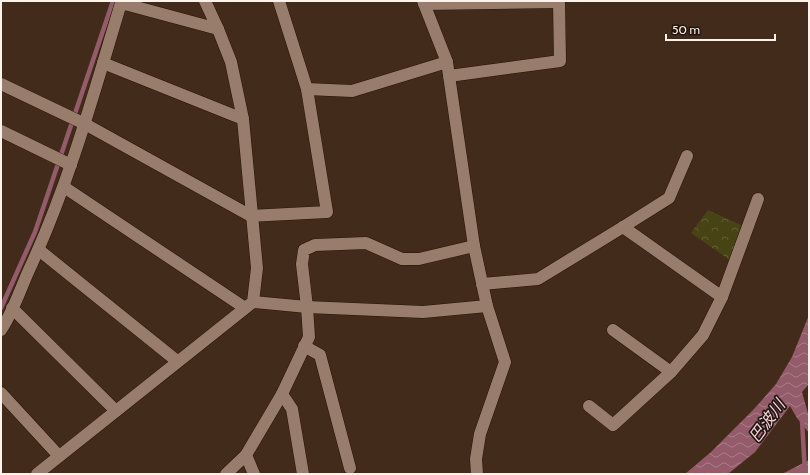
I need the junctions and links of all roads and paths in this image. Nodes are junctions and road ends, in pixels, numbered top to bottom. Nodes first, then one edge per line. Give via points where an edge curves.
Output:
1 (205, 1) edge
2 (279, 1) edge
3 (559, 1) edge
4 (424, 3) edge
5 (218, 29) junction
6 (447, 62) junction
7 (103, 63) junction
8 (449, 76) junction
9 (1, 84) edge
10 (307, 89) junction
11 (243, 119) junction
12 (85, 124) junction
13 (1, 131) edge
14 (687, 156) dead end
15 (71, 165) junction
16 (64, 187) junction
17 (758, 199) dead end
18 (251, 216) junction
19 (623, 227) junction
20 (474, 246) junction
21 (39, 250) junction
22 (482, 284) junction
23 (722, 297) junction
24 (249, 305) junction
25 (487, 306) junction
26 (307, 307) junction
27 (12, 308) junction
28 (1, 330) edge
29 (613, 330) dead end
30 (304, 346) junction
31 (177, 361) junction
32 (672, 372) junction
33 (1, 393) edge
34 (282, 394) junction
35 (590, 406) dead end
36 (116, 411) junction
37 (246, 455) junction
38 (59, 456) junction
39 (350, 468) dead end
40 (37, 474) edge
41 (226, 474) edge
42 (254, 474) edge
43 (303, 474) edge
44 (477, 474) edge

1 - 5 street
2 - 10 street
3 - 4 street
3 - 8 street via 560,61
4 - 6 street
5 - 7 street via 121,3
5 - 11 street via 231,62
6 - 8 street
6 - 10 street via 352,91
7 - 11 street
7 - 12 street
8 - 20 street
9 - 12 street
10 - 18 street via 327,212
11 - 18 street
12 - 15 street
12 - 18 street
13 - 15 street
14 - 19 street via 669,198
15 - 16 street
16 - 21 street
16 - 24 street
17 - 23 street
18 - 24 street via 256,268
19 - 22 street via 538,279
19 - 23 street
20 - 22 street
20 - 26 street via 419,259 402,259 366,243 315,245 304,250 302,264
21 - 27 street
21 - 31 street
22 - 25 street
23 - 32 street via 703,335
24 - 26 street
24 - 31 street
25 - 26 street via 422,312
25 - 44 street via 505,362 480,434 476,459
26 - 30 street via 309,337
27 - 28 street
27 - 36 street
29 - 32 street
30 - 34 street
30 - 39 street via 320,355
31 - 36 street
32 - 35 street via 613,425
33 - 38 street
34 - 37 street
34 - 43 street via 292,409
36 - 38 street
37 - 41 street
37 - 42 street
38 - 40 street

